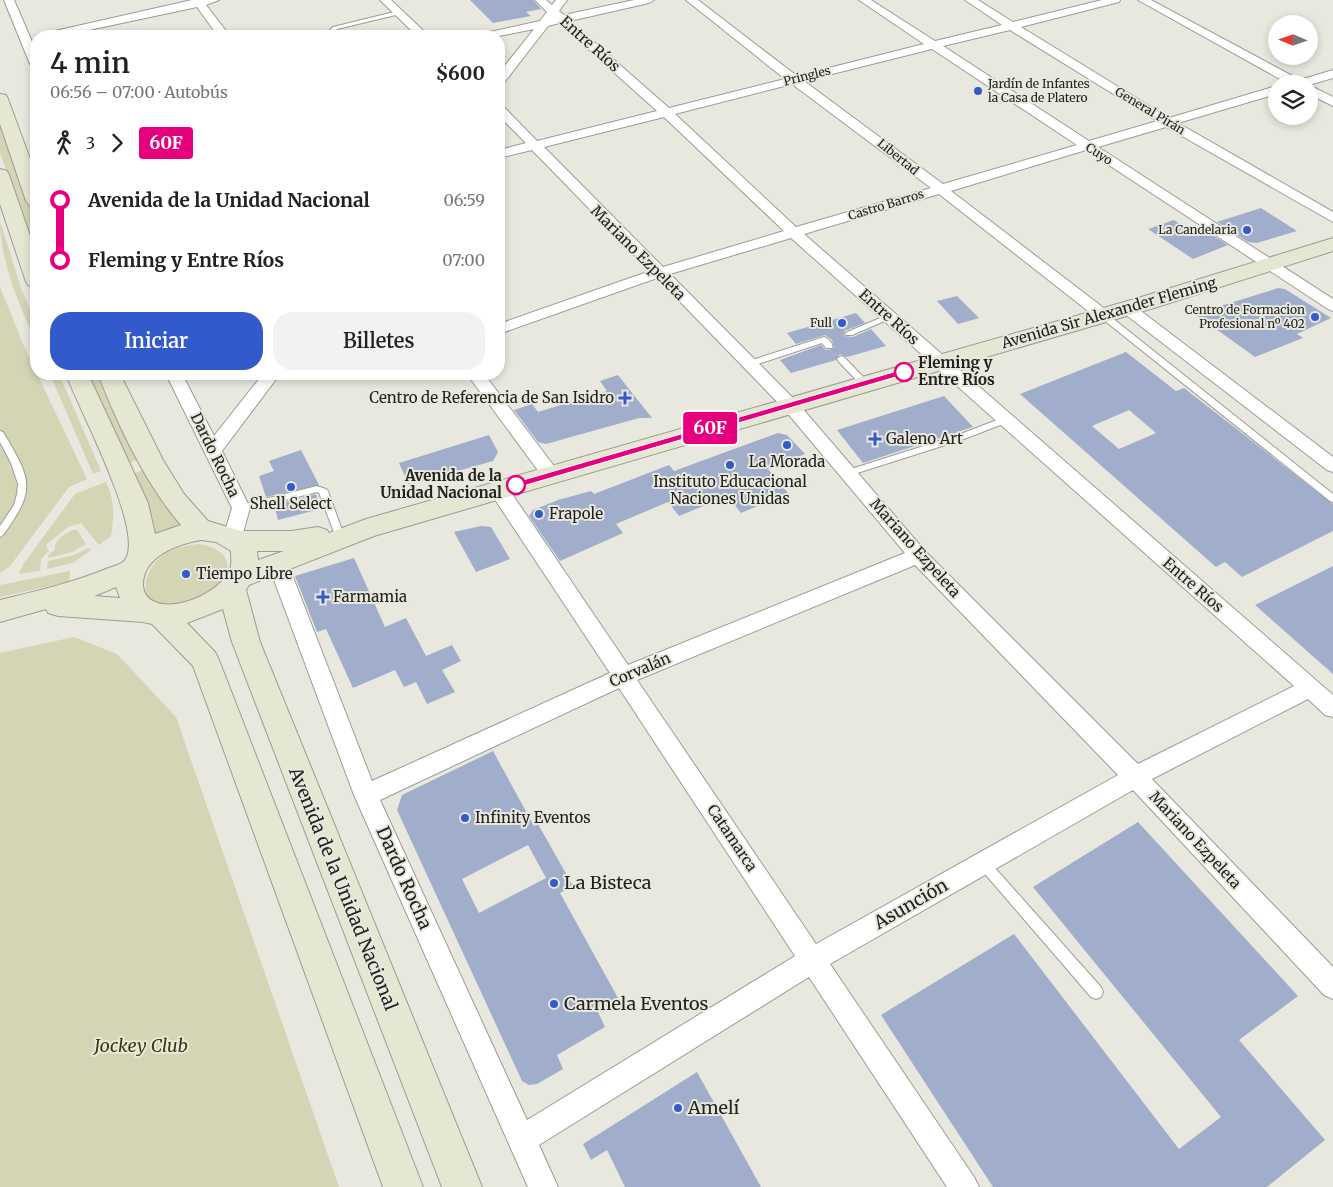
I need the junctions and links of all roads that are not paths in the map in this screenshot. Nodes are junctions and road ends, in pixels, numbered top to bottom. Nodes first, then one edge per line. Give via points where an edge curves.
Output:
1 (9, 0) edge
2 (214, 0) edge
3 (385, 0) edge
4 (540, 0) edge
5 (649, 0) edge
6 (691, 0) edge
7 (864, 0) edge
8 (970, 0) edge
9 (1115, 0) edge
10 (1143, 0) edge
11 (198, 2) edge
12 (398, 13) junction
13 (555, 13) edge
14 (1011, 26) junction
15 (73, 30) edge
16 (219, 30) edge
17 (333, 30) edge
18 (416, 30) edge
19 (503, 30) edge
20 (30, 37) edge
21 (932, 46) junction
22 (505, 74) edge
23 (1333, 74) edge
24 (1281, 75) edge
25 (1318, 78) edge
26 (793, 79) junction
27 (1268, 92) edge
28 (1318, 94) edge
29 (0, 99) edge
30 (1333, 102) edge
31 (666, 112) junction
32 (505, 116) edge
33 (1167, 122) junction
34 (532, 145) junction
35 (1086, 145) junction
36 (505, 152) edge
37 (0, 175) edge
38 (30, 184) edge
39 (939, 190) junction
40 (1333, 218) edge
41 (794, 232) junction
42 (1333, 244) edge
43 (30, 264) edge
44 (1268, 265) junction
45 (658, 273) junction
46 (1333, 306) edge
47 (1127, 308) junction
48 (1103, 315) junction
49 (890, 317) junction
50 (505, 327) edge
51 (849, 333) dead end
52 (828, 341) dead end
53 (841, 359) dead end
54 (939, 362) junction
55 (749, 364) junction
56 (80, 380) edge
57 (112, 380) edge
58 (177, 380) edge
59 (267, 380) edge
60 (480, 380) edge
61 (864, 384) junction
62 (790, 405) junction
63 (1005, 420) junction
64 (0, 434) edge
65 (214, 450) junction
66 (1333, 466) edge
67 (848, 473) junction
68 (551, 475) junction
69 (499, 490) junction
70 (1333, 499) edge
71 (242, 508) junction
72 (366, 529) junction
73 (201, 530) junction
74 (0, 533) edge
75 (338, 533) junction
76 (235, 540) junction
77 (918, 556) junction
78 (137, 563) junction
79 (278, 564) junction
80 (236, 583) junction
81 (31, 604) junction
82 (0, 611) edge
83 (155, 613) junction
84 (624, 676) junction
85 (1310, 688) junction
86 (1333, 708) edge
87 (1135, 777) junction
88 (366, 795) junction
89 (983, 864) junction
90 (814, 960) junction
91 (1333, 986) edge
92 (1096, 992) dead end
93 (522, 1139) junction
94 (403, 1187) edge
95 (462, 1187) edge
96 (543, 1187) edge
97 (964, 1187) edge

1 - 20 street
2 - 11 street
3 - 12 street
4 - 13 street, Entre Ríos
5 - 13 street
6 - 26 street, Libertad
7 - 21 street, Cuyo
8 - 14 street, General Pirán
9 - 14 street, Pringles
10 - 24 street
11 - 15 street
11 - 16 street
12 - 17 lane
12 - 18 street
13 - 19 street
13 - 22 street
13 - 31 street, Entre Ríos
14 - 21 street, Pringles
14 - 33 street, General Pirán
21 - 26 street, Pringles
21 - 35 street, Cuyo
23 - 25 street
26 - 31 street, Pringles
26 - 39 street, Libertad via 867,132
27 - 33 street, Castro Barros
28 - 30 street
29 - 38 main road
31 - 34 street, Pringles
31 - 41 street, Entre Ríos
32 - 34 street, Mariano Ezpeleta
33 - 35 street, Castro Barros
33 - 40 street, General Pirán
34 - 36 street, Pringles
34 - 45 street, Mariano Ezpeleta
35 - 39 street, Castro Barros
35 - 44 street, Cuyo
37 - 43 main road
39 - 41 street, Castro Barros
39 - 48 street, Libertad
41 - 45 street, Castro Barros
41 - 49 street, Entre Ríos
42 - 44 main road, Avenida Sir Alexander Fleming
44 - 46 street, Cuyo
44 - 47 main road, Avenida Sir Alexander Fleming
45 - 50 street, Castro Barros
45 - 55 street, Mariano Ezpeleta
47 - 48 main road, Avenida Sir Alexander Fleming
47 - 66 street
48 - 54 main road, Avenida Sir Alexander Fleming
48 - 70 lane
49 - 51 lane
49 - 54 street, Entre Ríos
52 - 55 lane
53 - 61 lane
54 - 61 main road, Avenida Sir Alexander Fleming
54 - 63 street, Entre Ríos
55 - 62 street, Mariano Ezpeleta
56 - 78 main road via 135,504 142,535
57 - 73 main road via 151,462 175,501
58 - 65 street, Dardo Rocha
59 - 65 street
60 - 68 street
61 - 62 main road, Avenida Sir Alexander Fleming
62 - 67 street, Mariano Ezpeleta
62 - 68 main road, Avenida Sir Alexander Fleming
63 - 67 lane
63 - 85 street, Entre Ríos
64 - 74 lane via 17,466 24,489 17,511
65 - 71 street, Dardo Rocha
67 - 77 street, Mariano Ezpeleta
68 - 69 main road, Avenida Sir Alexander Fleming
69 - 72 main road, Avenida Sir Alexander Fleming
69 - 84 street, Catamarca
71 - 75 lane via 318,489 323,491
71 - 76 street, Dardo Rocha
72 - 75 main road, Avenida Sir Alexander Fleming
72 - 79 main road, Avenida Sir Alexander Fleming
73 - 76 main road via 224,534
73 - 78 main road via 165,539
75 - 76 main road, Avenida Sir Alexander Fleming via 291,542
76 - 80 main road via 244,548 245,562
77 - 84 street, Corvalán
77 - 87 street, Mariano Ezpeleta
78 - 81 main road via 88,588
78 - 83 main road via 129,583 131,594 138,604
79 - 80 main road, Avenida Sir Alexander Fleming
79 - 88 street, Dardo Rocha
80 - 83 main road via 221,599 202,609 182,614
80 - 95 main road, Avenida de la Unidad Nacional via 246,642
81 - 82 main road
81 - 83 main road via 107,606
83 - 94 main road via 205,660
84 - 88 street, Corvalán
84 - 90 street, Catamarca
85 - 86 street, Entre Ríos
85 - 87 street, Asunción
87 - 89 street, Asunción
87 - 91 street, Mariano Ezpeleta
88 - 93 street, Dardo Rocha
89 - 90 street, Asunción
89 - 92 lane
90 - 93 street, Asunción
90 - 97 street, Catamarca
93 - 96 street, Dardo Rocha

